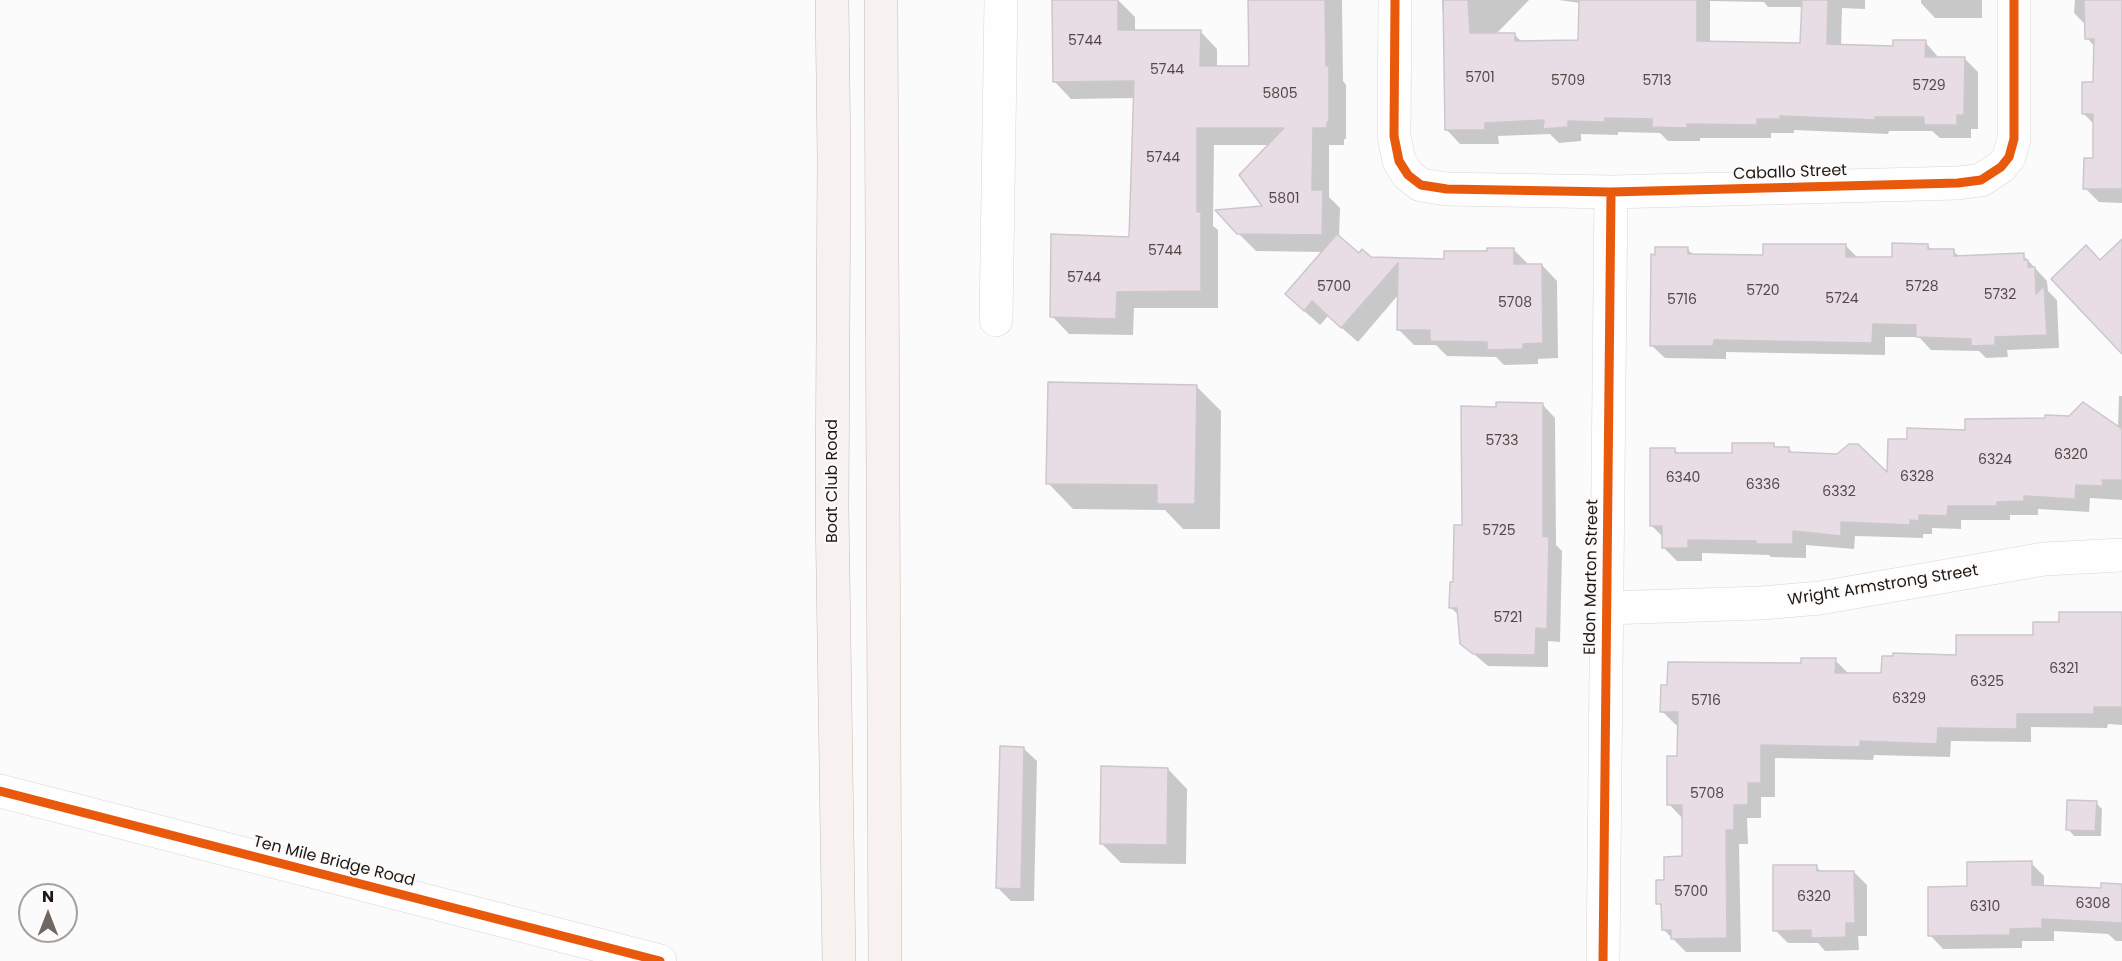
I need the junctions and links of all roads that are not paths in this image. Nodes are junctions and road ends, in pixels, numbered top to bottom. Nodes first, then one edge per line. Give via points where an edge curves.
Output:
1 (832, 0) edge
2 (881, 0) edge
3 (1001, 0) edge
4 (1395, 0) edge
5 (2014, 0) edge
6 (1611, 192) junction
7 (996, 320) dead end
8 (2122, 555) edge
9 (1606, 608) junction
10 (0, 791) edge
11 (660, 961) edge
12 (839, 961) edge
13 (885, 961) edge
14 (1603, 961) edge

1 - 12 main road, Boat Club Road via 832,508
2 - 13 main road
3 - 7 street
4 - 6 street, Caballo Street via 1394,136 1399,161 1408,176 1421,185 1447,189
5 - 6 street, Caballo Street via 2014,139 2001,167 1981,180
6 - 9 street, Eldon Marton Street
8 - 9 street, Wright Armstrong Street via 2044,559 1820,598
9 - 14 street, Eldon Marton Street
10 - 11 street, Ten Mile Bridge Road

